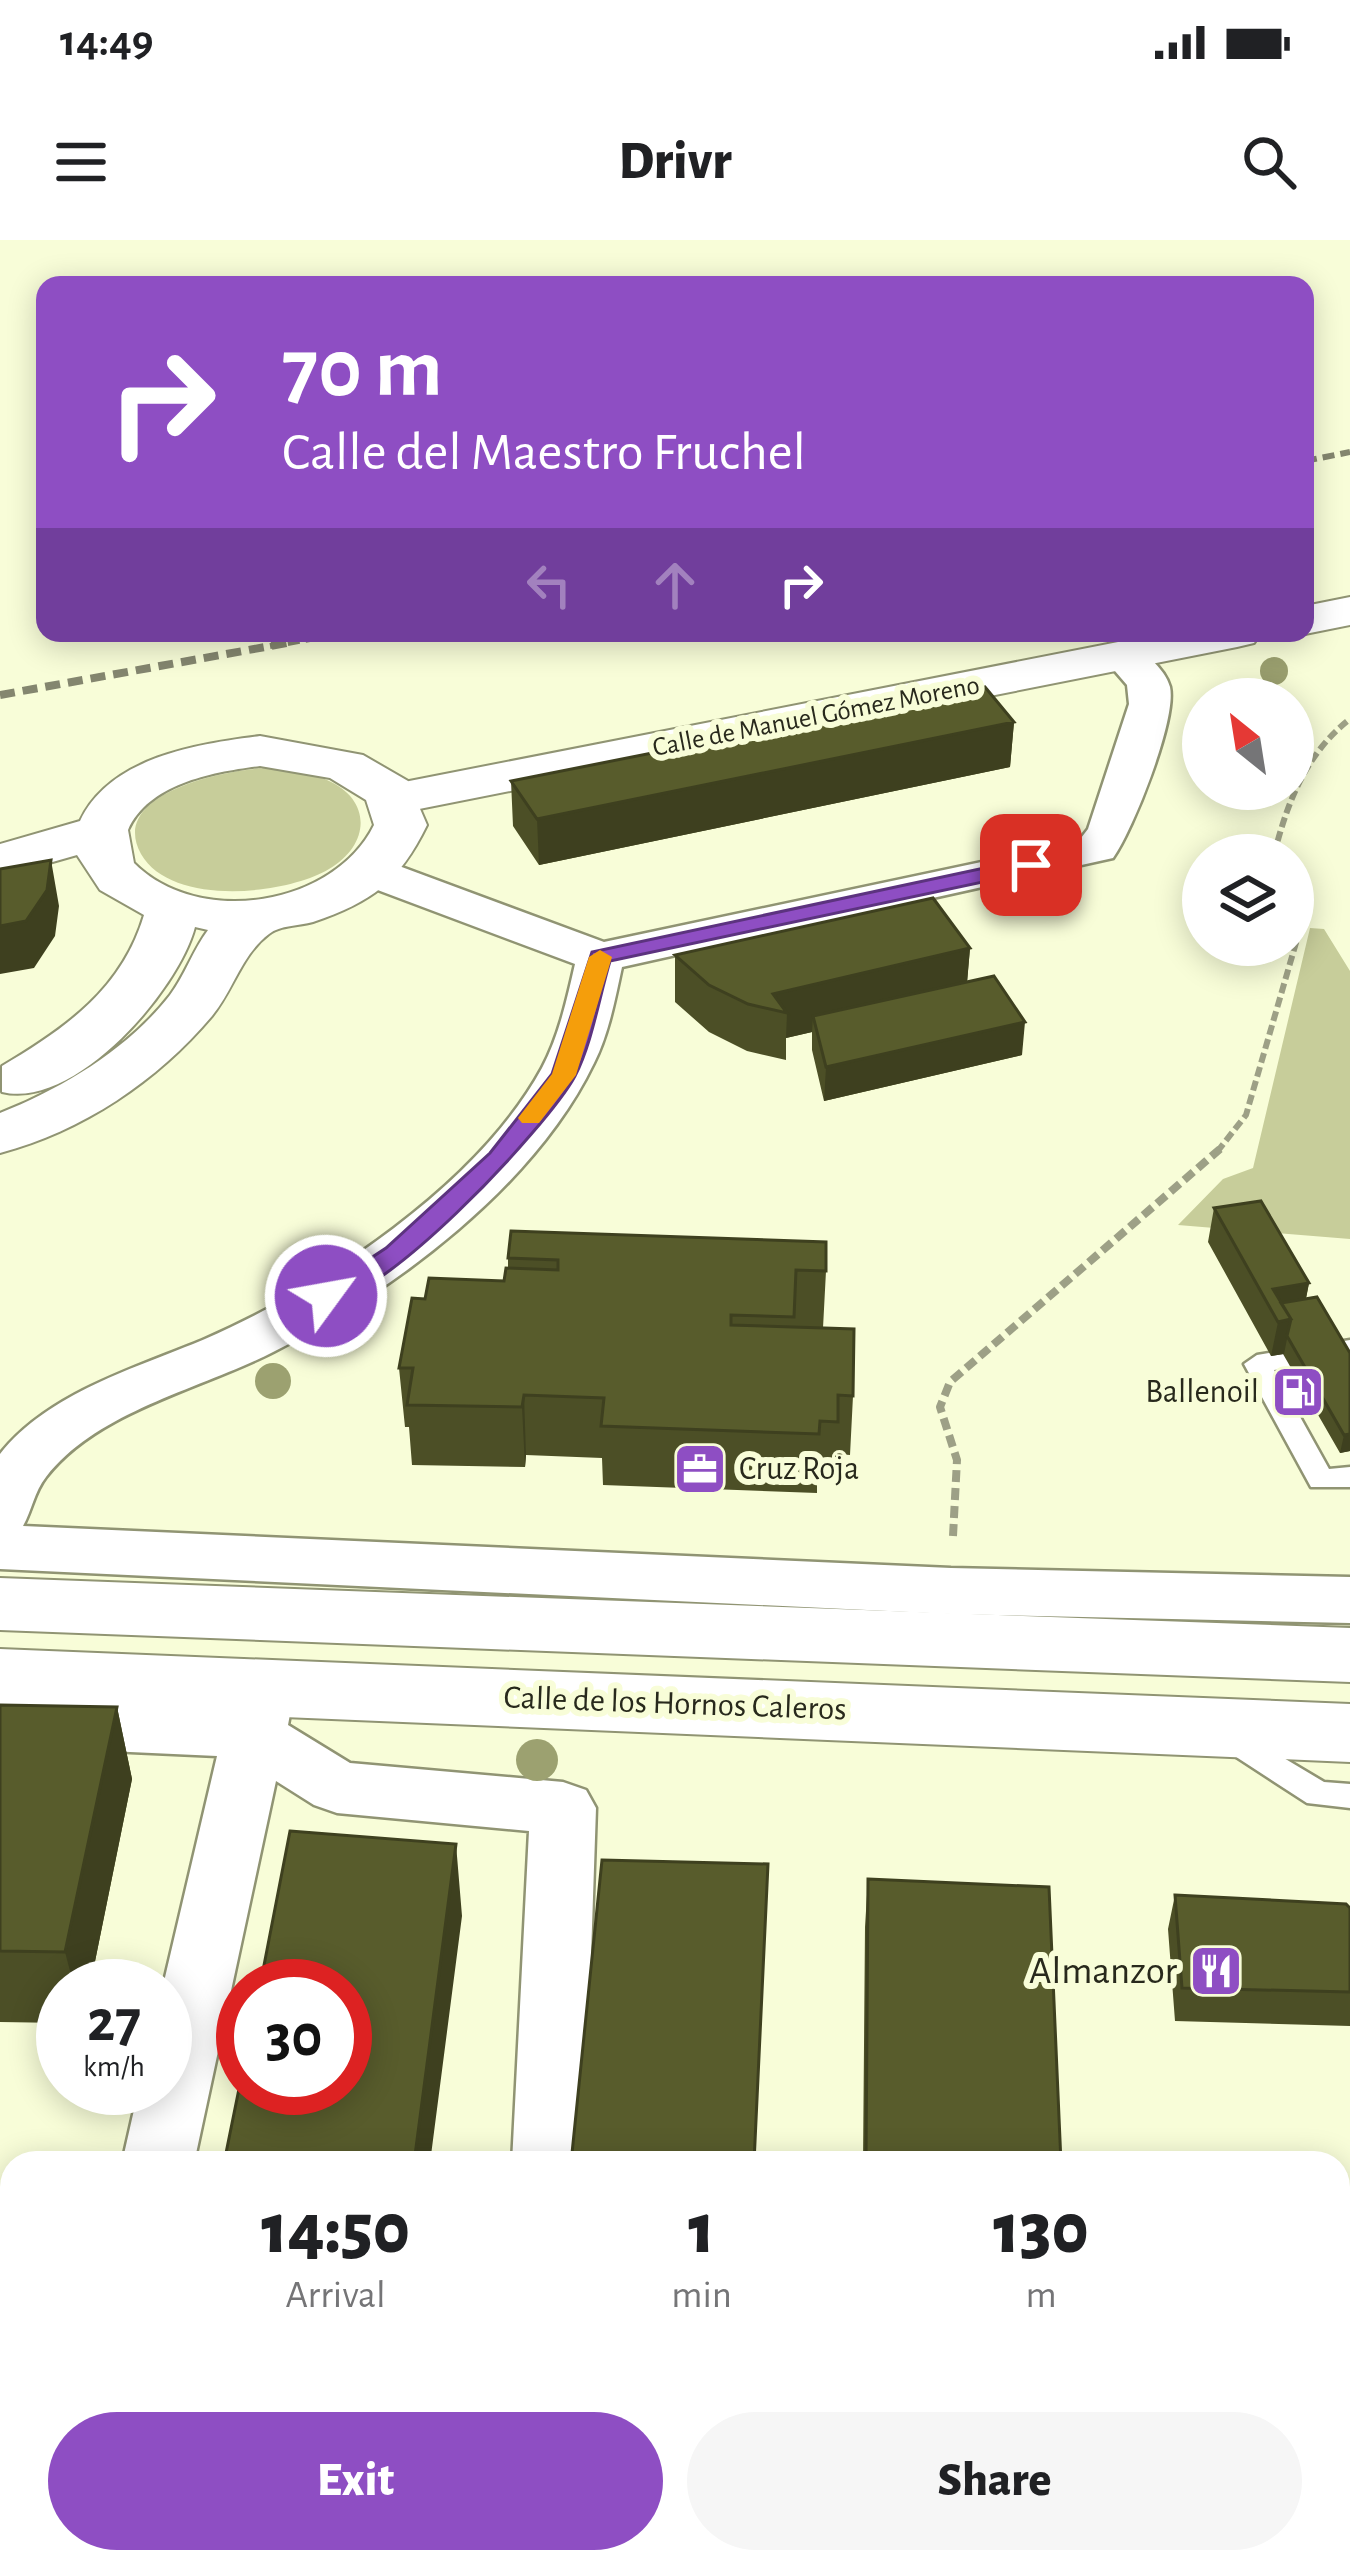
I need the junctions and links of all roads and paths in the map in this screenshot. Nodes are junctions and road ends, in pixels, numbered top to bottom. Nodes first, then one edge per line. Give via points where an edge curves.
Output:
1 (1350, 611) edge
2 (1314, 618) edge
3 (1193, 642) edge
4 (1123, 656) junction
5 (1350, 719) edge
6 (394, 799) junction
7 (1281, 834) edge
8 (107, 851) junction
9 (0, 861) edge
10 (375, 873) junction
11 (0, 886) edge
12 (173, 908) junction
13 (258, 915) junction
14 (600, 957) junction
15 (1289, 966) edge
16 (0, 1090) edge
17 (0, 1134) edge
18 (1350, 1349) edge
19 (1350, 1477) edge
20 (0, 1515) edge
21 (0, 1547) edge
22 (951, 1592) junction
23 (1350, 1600) edge
24 (0, 1604) edge
25 (1350, 1655) edge
26 (0, 1677) edge
27 (258, 1711) junction
28 (0, 1721) edge
29 (1211, 1726) junction
30 (1350, 1733) edge
31 (1350, 1796) edge
32 (161, 2151) edge
33 (549, 2151) edge

1 - 2 main road
3 - 4 main road, Calle de Manuel Gómez Moreno
4 - 6 main road, Calle de Manuel Gómez Moreno
4 - 14 street via 1148,683 1150,704 1110,830 1096,848
5 - 7 path via 1330,732 1294,792
6 - 8 main road via 342,763 304,754 216,756 140,785 116,807
6 - 10 main road via 403,823 396,849
8 - 9 main road
8 - 11 main road
8 - 12 main road via 136,893
10 - 13 main road via 324,901
10 - 14 street
12 - 13 main road
12 - 16 main road via 167,938 137,993 88,1041
13 - 17 main road via 227,942 194,1002 140,1059 56,1112
14 - 20 street via 564,1075 499,1159 395,1254 256,1339 90,1412 50,1439 12,1479
15 - 22 path via 1246,1115 1230,1141 950,1382 938,1401 940,1426 957,1453
18 - 19 lane via 1257,1364 1321,1480
21 - 22 street
22 - 23 street
24 - 25 main road
26 - 27 main road, Calle de los Hornos Caleros
27 - 28 street, Calle de los Hornos Caleros via 148,1725
27 - 29 main road, Calle de los Hornos Caleros
27 - 32 street
27 - 33 street, Calle de los Hornos Caleros via 337,1787 563,1808
29 - 30 main road, Calle de los Hornos Caleros
29 - 31 lane via 1318,1794

